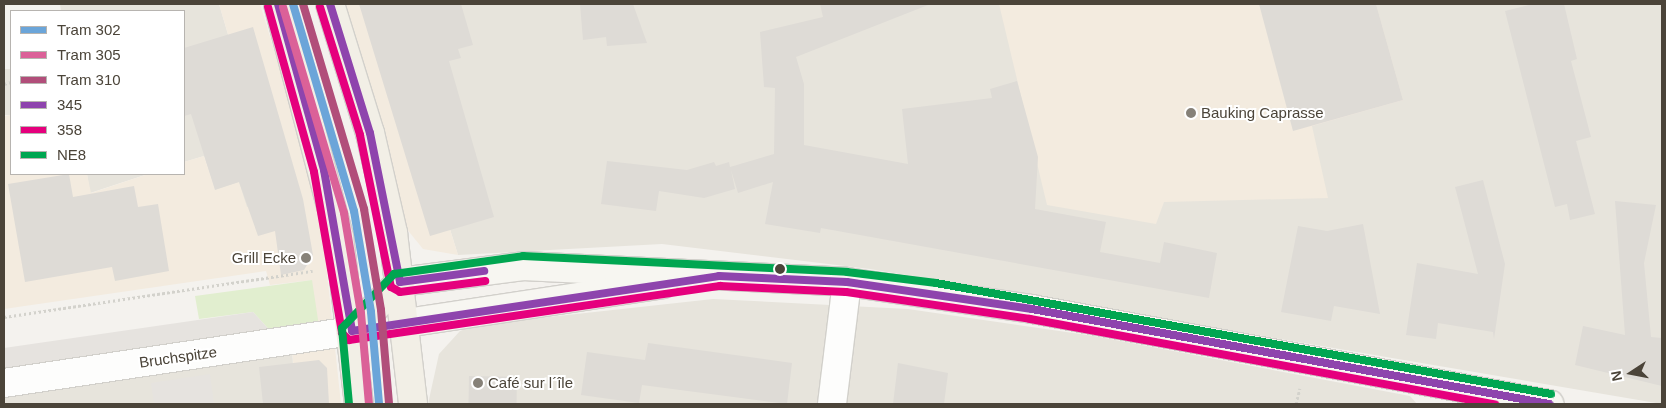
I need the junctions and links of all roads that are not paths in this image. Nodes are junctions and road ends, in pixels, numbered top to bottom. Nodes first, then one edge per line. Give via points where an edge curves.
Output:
1 (278, 4) edge
2 (330, 4) edge
3 (718, 276) junction
4 (400, 282) junction
5 (847, 282) junction
6 (406, 323) junction
7 (339, 333) junction
8 (4, 383) edge
9 (358, 404) edge
10 (413, 404) edge
11 (832, 404) edge
12 (1548, 404) edge

1 - 7 main road via 324,170 344,267
2 - 4 main road via 370,133
3 - 4 street via 524,266
3 - 5 street
3 - 6 street
4 - 6 main road
4 - 7 main road
5 - 11 street
5 - 12 street via 1060,314
6 - 7 main road
6 - 10 main road
7 - 8 street, Bruchspitze
7 - 9 main road

